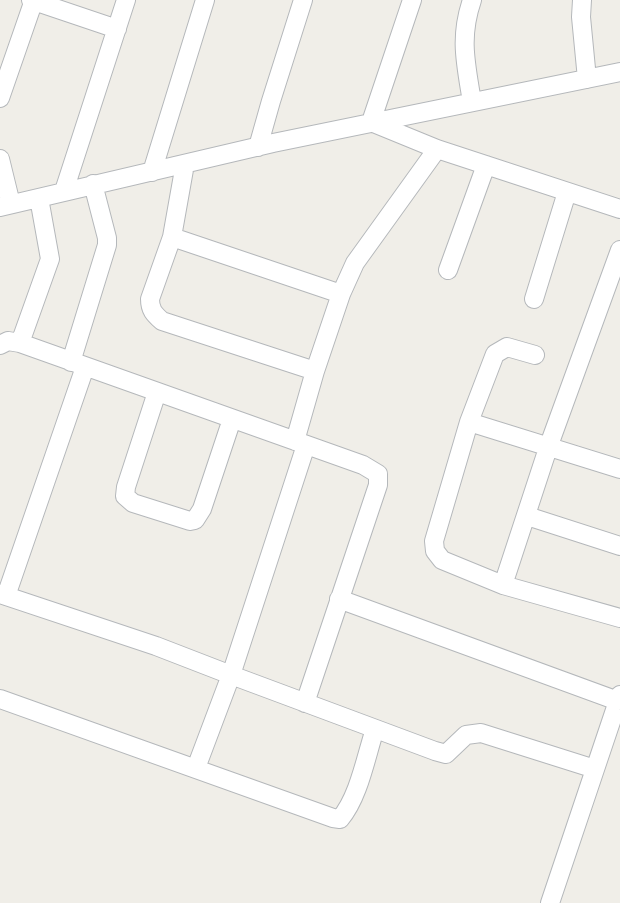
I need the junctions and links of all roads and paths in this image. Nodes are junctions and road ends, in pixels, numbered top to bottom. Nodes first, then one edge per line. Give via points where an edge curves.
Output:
1 (33, 0) edge
2 (126, 0) edge
3 (205, 0) edge
4 (303, 0) edge
5 (412, 0) edge
6 (472, 0) edge
7 (582, 0) edge
8 (116, 29) junction
9 (620, 72) edge
10 (587, 79) junction
11 (0, 98) edge
12 (472, 102) junction
13 (371, 122) junction
14 (258, 146) junction
15 (437, 149) junction
16 (0, 159) edge
17 (185, 164) junction
18 (486, 165) junction
19 (152, 172) junction
20 (93, 184) junction
21 (64, 191) junction
22 (567, 192) junction
23 (39, 198) junction
24 (6, 205) edge
25 (620, 209) edge
26 (172, 237) junction
27 (620, 250) edge
28 (448, 270) dead end
29 (341, 294) junction
30 (534, 299) dead end
31 (20, 344) junction
32 (0, 345) edge
33 (535, 355) dead end
34 (78, 364) junction
35 (315, 371) junction
36 (157, 392) junction
37 (232, 419) junction
38 (469, 422) junction
39 (301, 443) junction
40 (549, 446) junction
41 (620, 469) edge
42 (527, 516) junction
43 (620, 546) edge
44 (503, 584) junction
45 (3, 595) edge
46 (339, 599) junction
47 (620, 618) edge
48 (231, 675) junction
49 (619, 698) edge
50 (0, 699) edge
51 (305, 703) junction
52 (375, 729) junction
53 (196, 768) junction
54 (595, 769) junction
55 (550, 903) edge

1 - 8 street
1 - 11 street
2 - 8 street
3 - 19 street
4 - 14 street via 270,100
5 - 13 street
6 - 12 street via 463,44
7 - 10 street via 581,17
8 - 21 street
9 - 10 street
10 - 12 street
12 - 13 street
13 - 14 street
13 - 15 street
14 - 17 street
15 - 18 street
15 - 29 street via 354,263
16 - 24 street
17 - 19 street
17 - 26 street
18 - 22 street
18 - 28 street
19 - 20 street
20 - 21 street
20 - 34 street via 107,245
21 - 23 street
22 - 25 street
22 - 30 street
23 - 24 street
23 - 31 street via 50,259
26 - 29 street
26 - 35 street via 150,299 150,308 154,314 162,321
27 - 40 street
29 - 35 street
31 - 32 street via 8,341
31 - 34 street
33 - 38 street via 507,347 495,354
34 - 36 street
34 - 45 street
35 - 39 street
36 - 37 street
36 - 37 street via 126,487 125,496 133,504 190,521 195,520 202,509
37 - 39 street
38 - 40 street
38 - 44 street via 434,541 435,551 442,560
39 - 46 street via 363,465 378,474 378,485
39 - 48 street
40 - 41 street
40 - 42 street
42 - 43 street
42 - 44 street
44 - 47 street
45 - 48 street via 156,646
46 - 49 street
46 - 51 street
48 - 51 street
48 - 53 street
49 - 54 street
50 - 53 street
51 - 52 street
52 - 53 street via 356,790 340,819
52 - 54 street via 446,754 466,735 481,733
54 - 55 street

